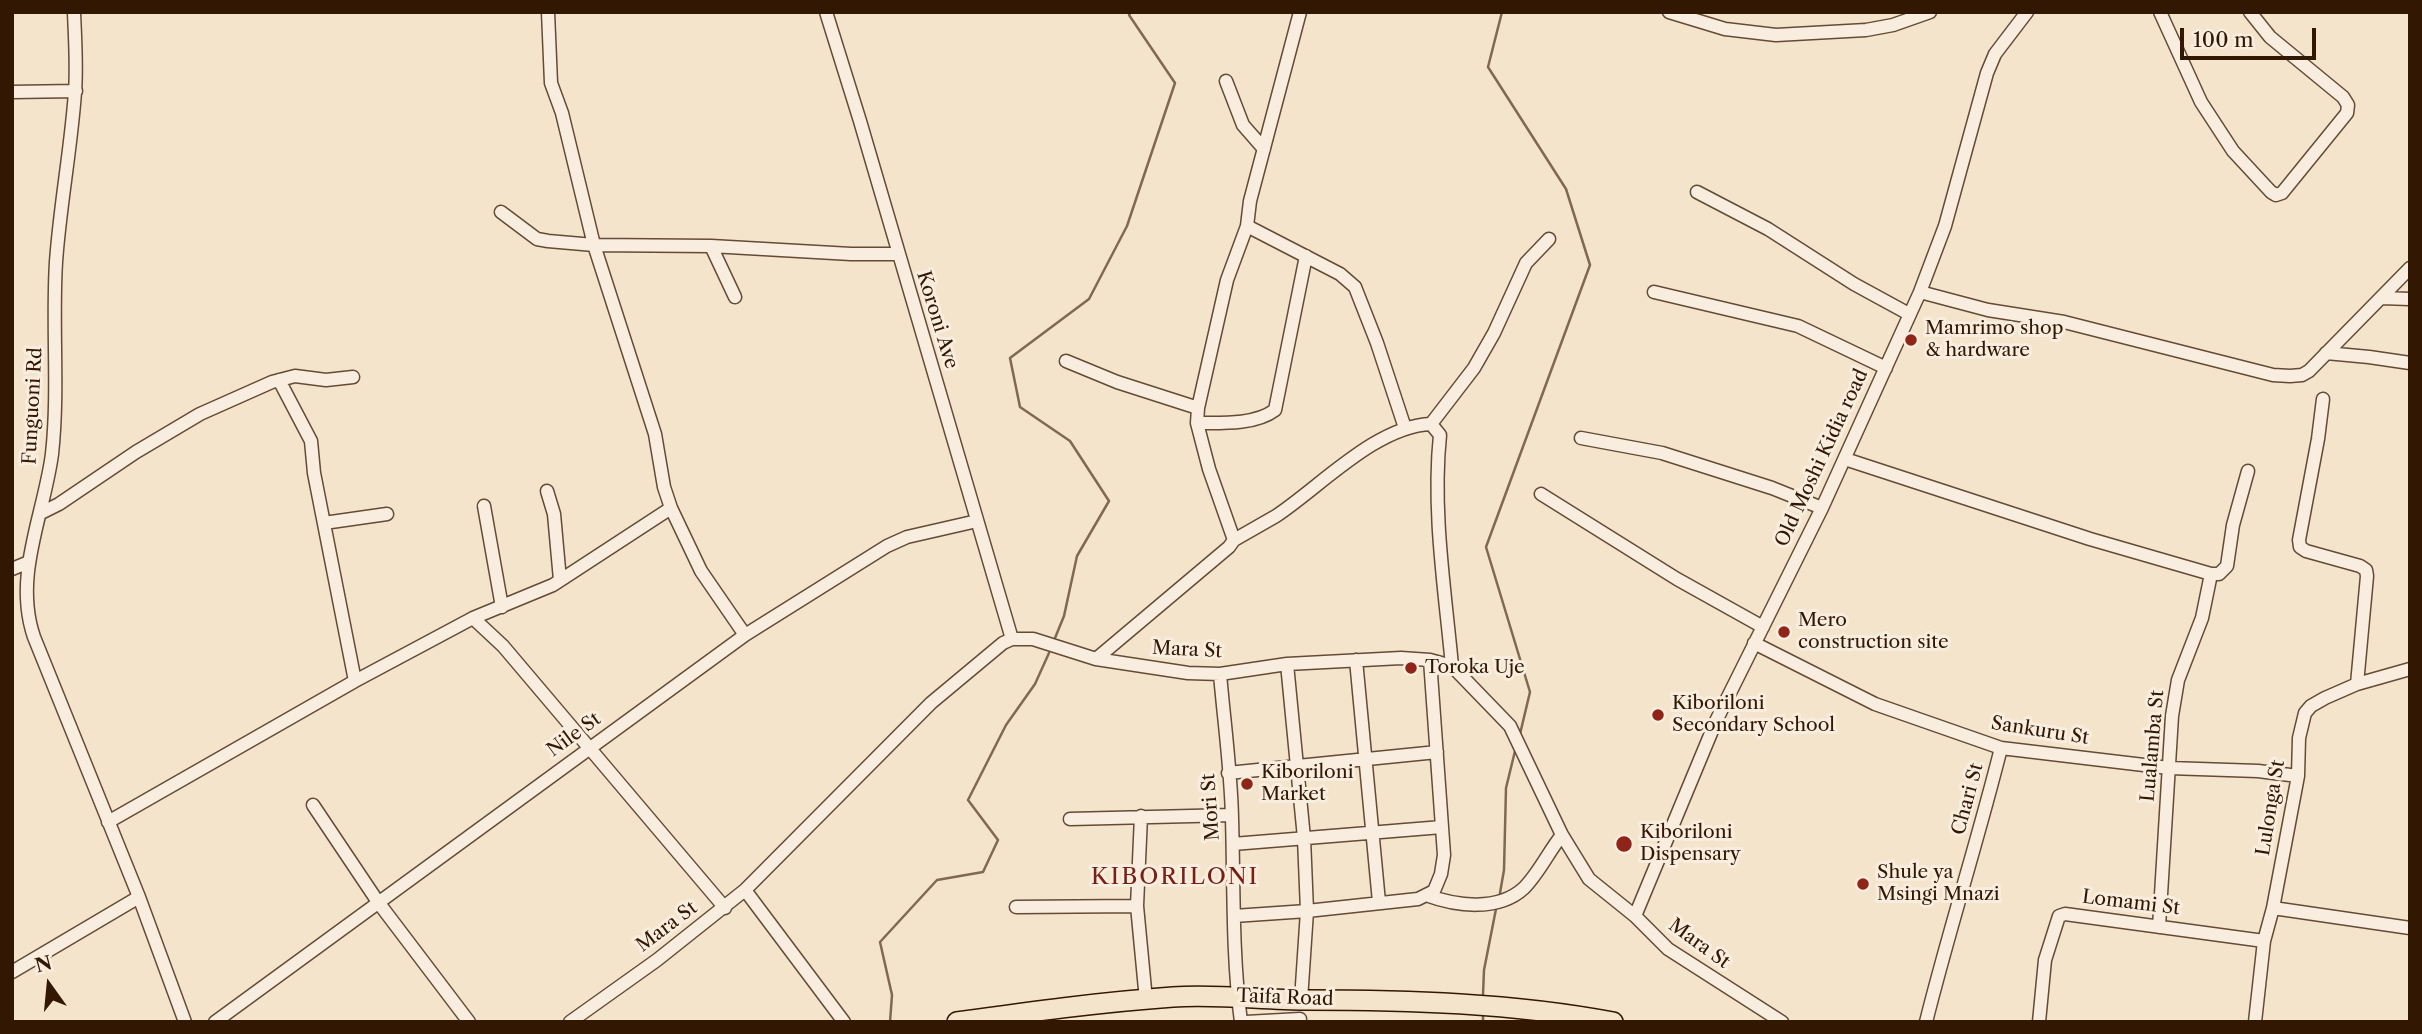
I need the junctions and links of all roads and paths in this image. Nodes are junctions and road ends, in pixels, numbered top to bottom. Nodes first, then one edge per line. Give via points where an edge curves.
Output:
1 (74, 12) edge
2 (548, 12) edge
3 (826, 12) edge
4 (1300, 12) edge
5 (1669, 12) edge
6 (1930, 12) edge
7 (2027, 12) edge
8 (2160, 12) edge
9 (2250, 12) edge
10 (1226, 81) dead end
11 (76, 90) junction
12 (12, 92) edge
13 (1264, 149) junction
14 (1696, 192) dead end
15 (501, 212) dead end
16 (1247, 226) junction
17 (1549, 239) dead end
18 (594, 245) junction
19 (711, 246) junction
20 (897, 254) junction
21 (1306, 256) junction
22 (2410, 268) edge
23 (1654, 292) dead end
24 (1920, 292) junction
25 (735, 297) dead end
26 (2381, 298) junction
27 (2410, 299) edge
28 (1909, 314) junction
29 (2326, 353) junction
30 (1066, 361) dead end
31 (2410, 363) edge
32 (1886, 368) junction
33 (353, 377) dead end
34 (279, 380) junction
35 (2323, 399) dead end
36 (1198, 408) junction
37 (1197, 423) junction
38 (1431, 424) junction
39 (1405, 428) junction
40 (1581, 438) dead end
41 (1845, 458) junction
42 (2248, 471) dead end
43 (547, 491) dead end
44 (1541, 494) dead end
45 (484, 506) dead end
46 (671, 508) junction
47 (1822, 508) junction
48 (41, 513) junction
49 (387, 514) dead end
50 (977, 521) junction
51 (324, 523) junction
52 (1234, 540) junction
53 (29, 562) junction
54 (12, 569) edge
55 (2211, 574) junction
56 (560, 580) junction
57 (502, 607) junction
58 (473, 618) junction
59 (1763, 627) junction
60 (745, 635) junction
61 (1012, 639) junction
62 (1754, 643) junction
63 (1096, 659) junction
64 (1356, 660) junction
65 (1430, 660) junction
66 (1287, 664) junction
67 (1452, 666) junction
68 (2410, 669) edge
69 (1220, 674) junction
70 (355, 681) junction
71 (2357, 684) junction
72 (590, 748) junction
73 (2001, 748) junction
74 (1437, 752) junction
75 (1366, 759) junction
76 (1297, 765) junction
77 (2169, 768) junction
78 (1228, 773) junction
79 (2298, 776) junction
80 (313, 805) dead end
81 (1232, 815) junction
82 (1141, 816) junction
83 (1070, 818) dead end
84 (108, 822) junction
85 (1442, 827) junction
86 (1372, 833) junction
87 (1562, 835) junction
88 (1304, 838) junction
89 (1233, 844) junction
90 (744, 890) junction
91 (1426, 895) junction
92 (139, 897) junction
93 (378, 902) junction
94 (1379, 902) junction
95 (1137, 906) junction
96 (1016, 907) dead end
97 (725, 908) junction
98 (2273, 908) junction
99 (1307, 911) junction
100 (1234, 916) junction
101 (1635, 916) junction
102 (2159, 926) junction
103 (2410, 928) edge
104 (2264, 941) junction
105 (12, 972) edge
106 (1238, 996) junction
107 (1146, 1000) junction
108 (1301, 1010) junction
109 (185, 1022) edge
110 (215, 1022) edge
111 (469, 1022) edge
112 (570, 1022) edge
113 (844, 1022) edge
114 (957, 1022) edge
115 (1244, 1022) edge
116 (1613, 1022) edge
117 (1782, 1022) edge
118 (1926, 1022) edge
119 (2039, 1022) edge
120 (2255, 1022) edge

1 - 11 street, Funguoni Rd
2 - 18 street via 549,74
3 - 20 street, Koroni Ave
4 - 13 street
5 - 6 street via 1725,29 1776,35 1866,30
7 - 24 street, Old Moshi Kidia road via 2011,29 1987,73 1948,214
8 - 9 street via 2201,102 2233,151 2276,195 2347,113 2348,105 2270,37
10 - 13 street via 1243,125
11 - 12 street
11 - 48 street, Funguoni Rd via 56,265 55,416
13 - 16 street
14 - 28 street via 1768,229
15 - 18 street via 537,239
16 - 21 street
16 - 36 street via 1227,280
17 - 38 street via 1526,263 1474,368
18 - 19 street
18 - 46 street via 649,415
19 - 20 street
19 - 25 street
20 - 50 street, Koroni Ave
21 - 37 street via 1275,410 1244,420
21 - 39 street via 1355,287
22 - 26 street
23 - 32 street via 1798,326
24 - 28 street, Old Moshi Kidia road
24 - 29 street via 1988,310 2063,322 2273,375 2302,375
26 - 27 street
26 - 29 street
28 - 32 street, Old Moshi Kidia road
29 - 31 street
30 - 36 street
32 - 41 street, Old Moshi Kidia road
33 - 34 street
34 - 48 street via 200,414
34 - 51 street via 311,441
35 - 71 street via 2299,540 2306,551 2366,570
36 - 37 street
37 - 52 street
38 - 39 street
38 - 67 street via 1440,435 1439,511
39 - 52 street via 1360,453 1275,516
40 - 47 street via 1662,453
41 - 47 street, Old Moshi Kidia road
41 - 55 street
42 - 55 street via 2227,566 2219,574
43 - 56 street via 554,514
44 - 59 street via 1676,579
45 - 57 street
46 - 56 street
46 - 60 street via 701,571
47 - 59 street, Old Moshi Kidia road
48 - 53 street, Funguoni Rd
49 - 51 street
50 - 60 street, Nile St via 887,546
50 - 61 street, Koroni Ave
51 - 70 street
52 - 63 street
53 - 54 street
53 - 84 street, Funguoni Rd via 29,623
55 - 77 street, Lualamba St via 2202,618 2178,680
56 - 57 street
57 - 58 street
58 - 70 street
58 - 72 street via 503,646
59 - 62 street, Old Moshi Kidia road
60 - 72 street, Nile St
61 - 63 street, Mara St via 1033,639
61 - 90 street, Mara St via 931,703
62 - 73 street, Sankuru St via 1875,705
62 - 101 street, Old Moshi Kidia road via 1716,721
63 - 69 street, Mara St
64 - 65 street, Mara St
64 - 66 street, Mara St
64 - 75 street
65 - 67 street, Mara St
65 - 74 street
66 - 69 street, Mara St
66 - 76 street
67 - 87 street, Mara St via 1503,718 1520,743
68 - 71 street, Lulonga St
69 - 78 street, Mori St
70 - 84 street
71 - 79 street, Lulonga St via 2305,713
72 - 93 street, Nile St
72 - 97 street
73 - 77 street, Sankuru St
73 - 118 street, Chari St
74 - 75 street
74 - 85 street
75 - 76 street
75 - 86 street
76 - 78 street
76 - 88 street
77 - 79 street, Sankuru St
77 - 102 street, Lualamba St
78 - 81 street, Mori St
79 - 98 street, Lulonga St
80 - 93 street
81 - 82 street
81 - 89 street, Mori St
82 - 83 street
82 - 95 street
84 - 92 street, Funguoni Rd
85 - 86 street
85 - 91 street via 1441,874 1434,891
86 - 88 street
86 - 94 street
87 - 91 street via 1530,880 1513,895 1472,905
87 - 101 street, Mara St via 1589,878
88 - 89 street
88 - 99 street
89 - 100 street, Mori St
90 - 97 street, Mara St
90 - 113 street
91 - 94 street
92 - 105 street
92 - 109 street, Funguoni Rd
93 - 110 street, Nile St
93 - 111 street
94 - 99 street
95 - 96 street
95 - 107 street
97 - 112 street, Mara St
98 - 103 street
98 - 104 street, Lulonga St
99 - 100 street
99 - 108 street
100 - 106 street, Mori St
101 - 117 street, Mara St via 1668,949
102 - 104 street, Lomami St
102 - 119 street, Lomami St via 2059,916 2045,960
104 - 120 street, Lulonga St
106 - 107 highway, Taifa Road
106 - 108 highway, Taifa Road
106 - 115 street, Mori St
107 - 114 highway, Taifa Road
108 - 115 street
108 - 116 highway, Taifa Road via 1398,1000

